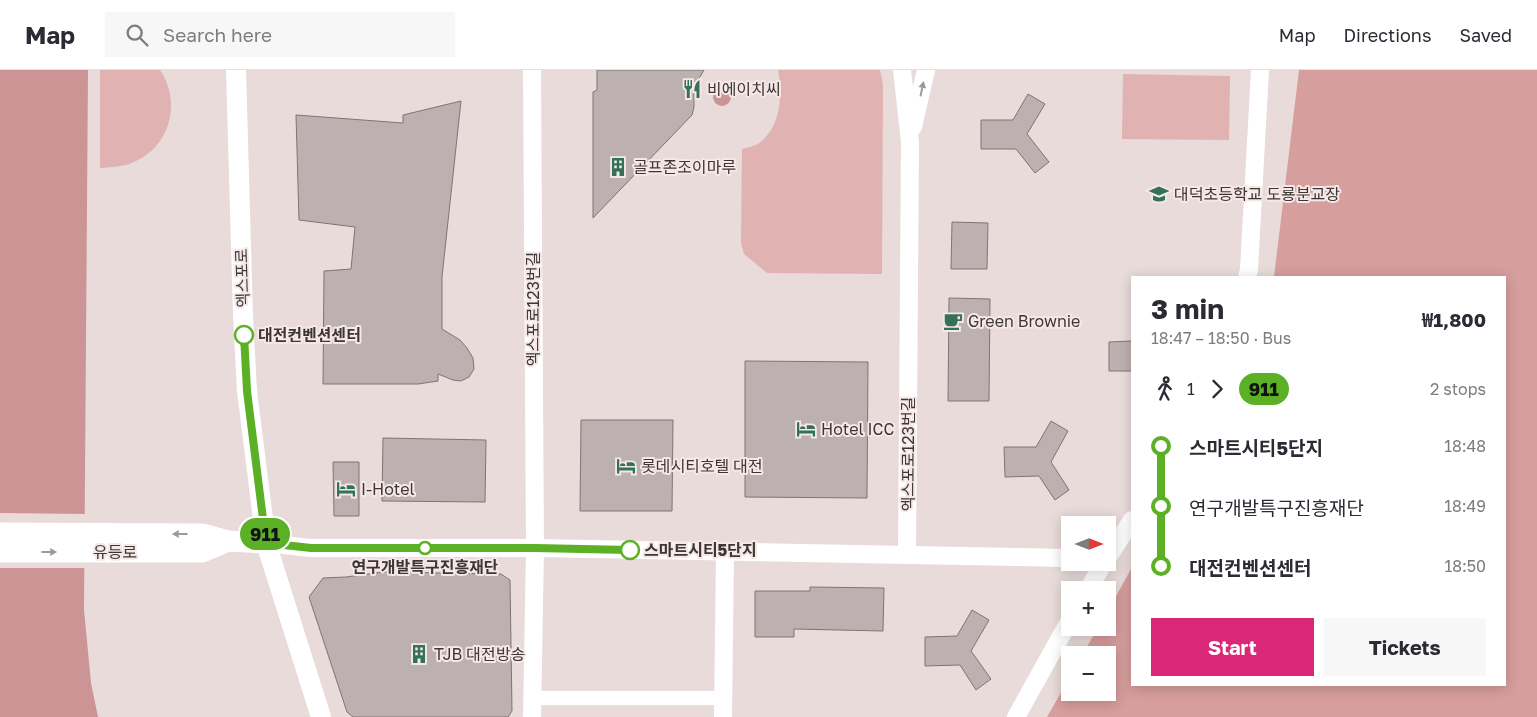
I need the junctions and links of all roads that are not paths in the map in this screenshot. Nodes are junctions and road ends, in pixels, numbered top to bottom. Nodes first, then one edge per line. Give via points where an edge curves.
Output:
1 (236, 70) edge
2 (532, 70) edge
3 (902, 70) edge
4 (926, 70) edge
5 (1260, 70) edge
6 (910, 142) junction
7 (1247, 276) edge
8 (1131, 522) edge
9 (0, 532) edge
10 (228, 541) junction
11 (266, 543) junction
12 (1116, 545) edge
13 (535, 548) junction
14 (0, 552) edge
15 (725, 552) junction
16 (907, 555) junction
17 (1061, 558) edge
18 (1061, 636) edge
19 (532, 698) junction
20 (723, 698) junction
21 (321, 717) edge
22 (532, 717) edge
23 (723, 717) edge
24 (1016, 717) edge

1 - 11 main road, 엑스포로 via 247,391
2 - 13 street, 엑스포로123번길
3 - 6 street
6 -> 4 street
5 - 7 street
6 - 16 street, 엑스포로123번길
8 - 12 street
10 -> 9 main road, 유등로 via 202,534
10 - 11 main road, 유등로
14 -> 10 main road, 유등로 via 202,552
11 - 13 street via 311,548
11 - 21 main road, 엑스포로
13 - 15 street
13 - 19 street, 엑스포로123번길
15 - 16 street
15 - 20 street
16 - 17 street
18 - 24 street
19 - 20 street
19 - 22 street, 엑스포로123번길
20 - 23 street

